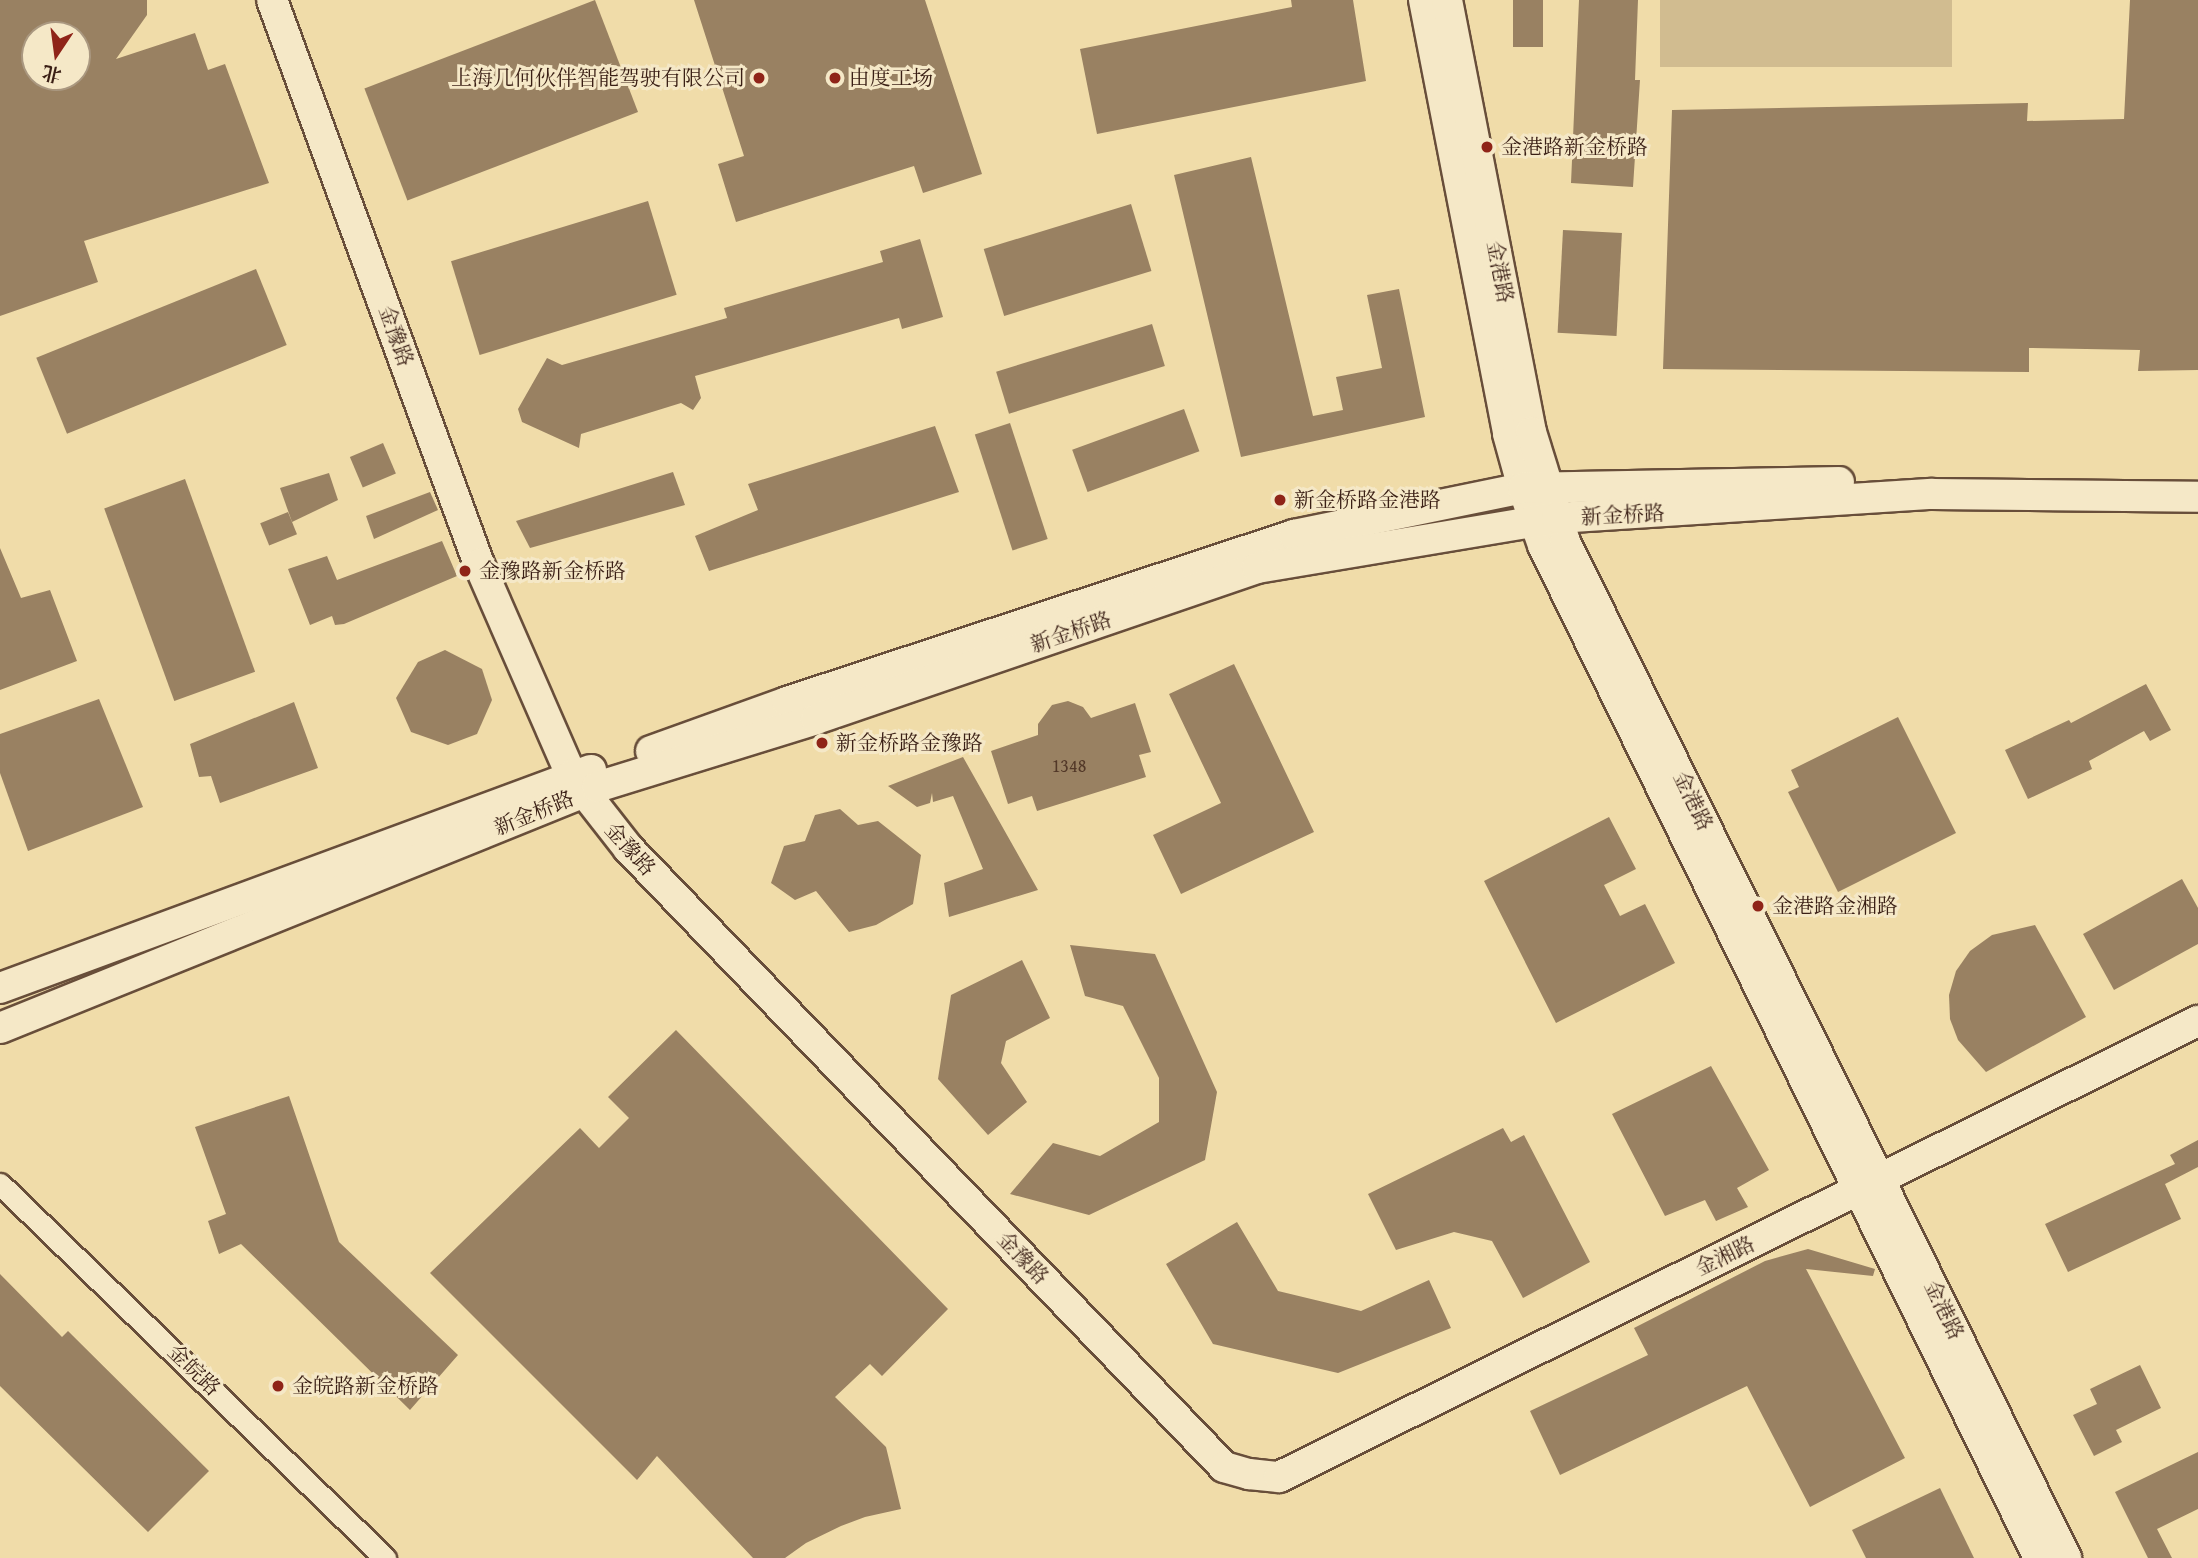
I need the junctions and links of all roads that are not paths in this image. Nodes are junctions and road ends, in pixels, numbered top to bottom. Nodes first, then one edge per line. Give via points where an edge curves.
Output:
1 (272, 0) edge
2 (1424, 0) edge
3 (1447, 0) edge
4 (2198, 477) edge
5 (1534, 487) junction
6 (2198, 498) edge
7 (1545, 519) junction
8 (578, 784) junction
9 (0, 988) edge
10 (2198, 1021) edge
11 (0, 1028) edge
12 (0, 1184) edge
13 (1869, 1185) junction
14 (1249, 1474) joint
15 (385, 1558) edge
16 (2039, 1558) edge
17 (2066, 1558) edge

1 - 8 street, 金豫路 via 479,564
2 - 5 street, 金港路 via 1508,435
3 - 5 street, 金港路 via 1531,432
4 - 5 street, 新金桥路
5 - 7 street, 金港路
5 - 8 street, 新金桥路 via 1294,535 787,702 631,758
6 - 7 street, 新金桥路 via 1932,494
7 - 8 street, 新金桥路 via 1257,568 816,719
7 - 13 street, 金港路 via 1579,570
8 - 9 street, 新金桥路
8 - 11 street, 新金桥路
8 - 14 street, 金豫路 via 628,848 1224,1466
10 - 13 street, 金湘路
12 - 15 street, 金皖路
13 - 14 street, 金湘路 via 1279,1477
13 - 16 street, 金港路
13 - 17 street, 金港路

